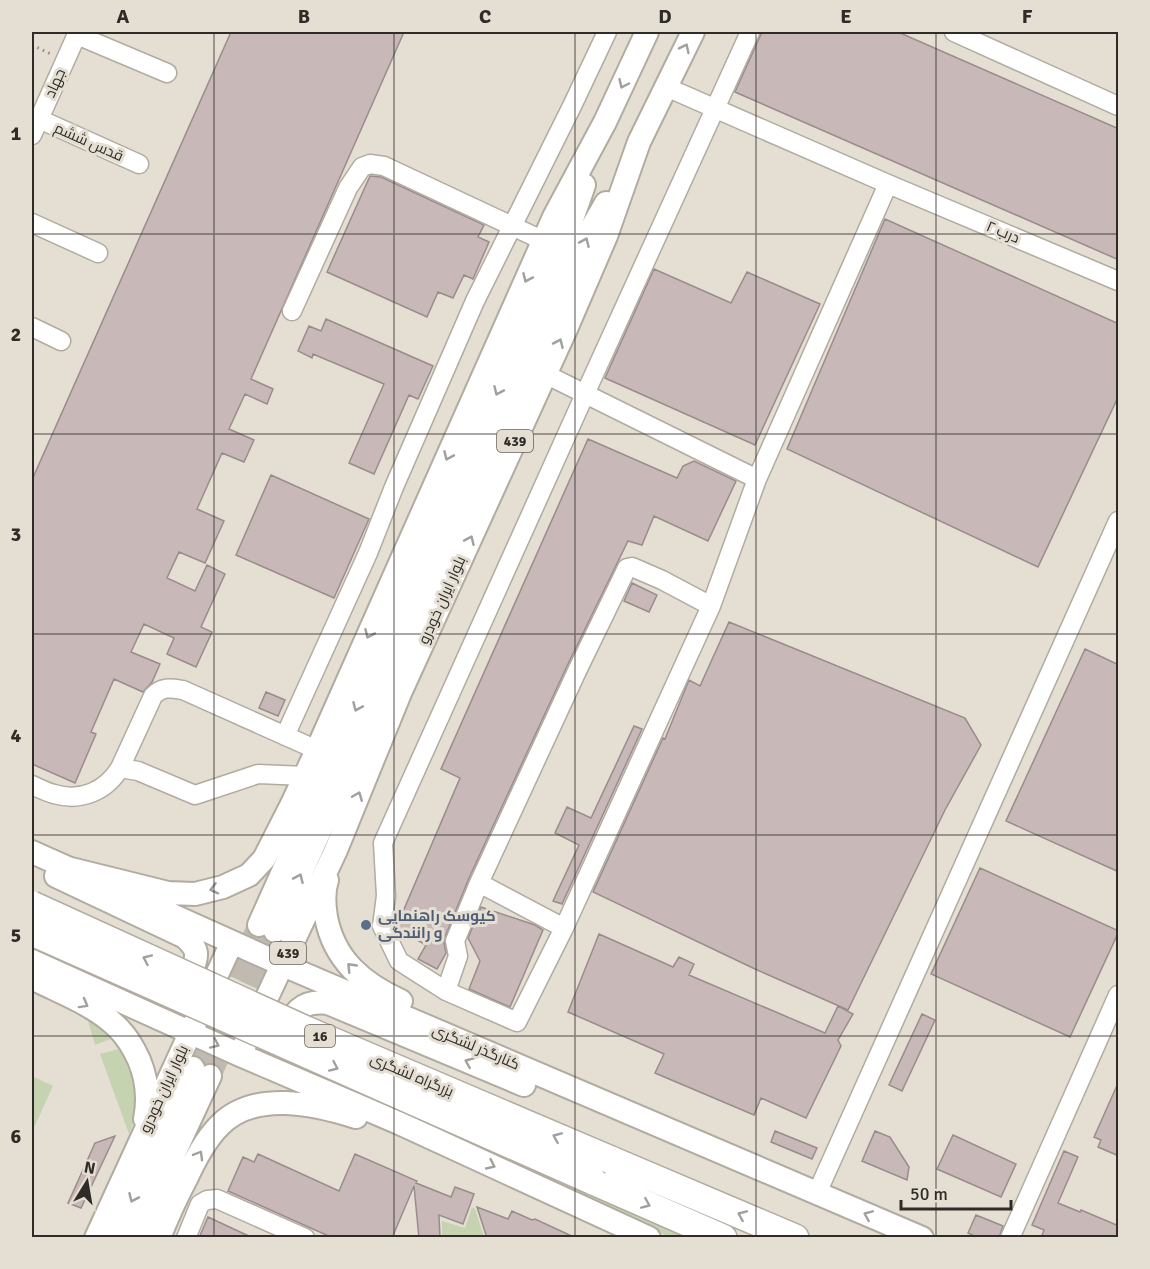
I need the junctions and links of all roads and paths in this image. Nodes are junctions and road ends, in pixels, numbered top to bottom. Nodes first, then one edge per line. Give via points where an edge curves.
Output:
1 (607, 32) edge
2 (647, 32) edge
3 (693, 32) edge
4 (750, 32) edge
5 (954, 32) edge
6 (77, 33) edge
7 (32, 45) edge
8 (65, 60) junction
9 (166, 73) dead end
10 (666, 87) junction
11 (1119, 106) edge
12 (715, 109) junction
13 (605, 122) junction
14 (35, 127) edge
15 (639, 142) junction
16 (139, 164) dead end
17 (888, 184) junction
18 (32, 223) edge
19 (512, 226) junction
20 (544, 241) junction
21 (98, 253) dead end
22 (1119, 281) edge
23 (292, 311) dead end
24 (32, 327) edge
25 (61, 341) dead end
26 (545, 374) junction
27 (585, 394) junction
28 (493, 426) junction
29 (757, 479) junction
30 (1119, 521) edge
31 (711, 606) junction
32 (285, 736) junction
33 (317, 750) junction
34 (120, 768) junction
35 (305, 776) junction
36 (32, 785) edge
37 (336, 850) junction
38 (32, 852) edge
39 (32, 863) edge
40 (67, 868) junction
41 (479, 883) junction
42 (32, 905) edge
43 (267, 928) tunnel mouth
44 (564, 928) junction
45 (32, 932) edge
46 (232, 942) junction
47 (32, 946) edge
48 (32, 961) edge
49 (283, 965) junction
50 (32, 978) edge
51 (446, 992) junction
52 (1119, 995) edge
53 (190, 1033) junction
54 (240, 1055) junction
55 (399, 1123) junction
56 (139, 1143) junction
57 (702, 1144) junction
58 (458, 1150) junction
59 (817, 1193) junction
60 (96, 1238) edge
61 (115, 1238) edge
62 (135, 1238) edge
63 (159, 1238) edge
64 (186, 1238) edge
65 (305, 1238) edge
66 (649, 1238) edge
67 (723, 1238) edge
68 (795, 1238) edge
69 (922, 1238) edge
70 (1010, 1238) edge

1 - 19 street
2 -> 13 main road, بلوار ایران خودرو
10 -> 3 main road, بلوار ایران خودرو / 439
4 - 12 street
5 - 11 street
6 - 8 street, جهاد
6 - 9 street
7 - 8 path
8 - 14 street, جهاد
10 - 12 street, درب ۲
10 - 15 main road, بلوار ایران خودرو / 439
12 - 17 street, درب ۲
12 - 27 street
13 - 20 main road, بلوار ایران خودرو
13 -> 28 main road, بلوار ایران خودرو
14 - 16 street, قدس ششم
26 -> 15 main road, بلوار ایران خودرو / 439 via 606,236
28 -> 15 main road, بلوار ایران خودرو
17 - 22 street, درب ۲
17 - 29 street
18 - 21 street
19 - 20 street
19 - 23 street via 384,166 362,167 348,188
19 - 32 street
20 -> 33 main road, بلوار ایران خودرو
24 - 25 street
26 - 27 street
37 -> 26 main road, بلوار ایران خودرو / 439 via 400,693
27 - 29 street
27 - 51 street via 383,843 386,897 382,926 399,961
28 - 43 main road, بلوار ایران خودرو / 439
29 - 31 street
30 - 59 street
31 - 41 street via 662,580 627,568
31 - 44 street
32 - 33 street
32 - 34 street via 183,690 169,688 153,696
33 - 35 main road, بلوار ایران خودرو
34 - 35 street via 138,771 195,795 258,774
34 - 36 street via 114,778 90,795 70,797
35 -> 40 main road, بلوار ایران خودرو via 264,859 249,875 223,887 195,894 168,893
37 - 49 main road, بلوار ایران خودرو / 439
57 -> 37 main road via 598,1086 385,994 364,980 341,957 329,931 325,884
38 - 40 main road, کنارگذر لشگری
39 - 47 main road via 184,937 196,953 180,990 162,998
40 - 46 main road, کنارگذر لشگری
41 - 44 street
41 - 51 street via 455,941 458,956
68 -> 42 highway, بزرگراه لشگری / 16, bridge via 295,1025
44 - 51 street via 517,1022
45 -> 67 highway, بزرگراه لشگری / 16, bridge
46 - 49 main road, کنارگذر لشگری
46 - 53 main road, بلوار ایران خودرو
48 - 53 main road
49 - 54 main road, بلوار ایران خودرو / 439
49 - 57 main road, کنارگذر لشگری
50 -> 56 main road via 102,1015 120,1029 133,1047 148,1100
52 - 70 street
53 -> 54 main road
53 - 56 main road, بلوار ایران خودرو
54 - 55 main road
57 -> 55 main road via 587,1112 328,1003 307,1004 298,1010 285,1039 292,1062 320,1083
55 - 58 main road
56 - 60 main road, بلوار ایران خودرو
57 - 59 main road, کنارگذر لشگری
63 -> 58 main road via 208,1140 236,1113 257,1106 282,1102 330,1110
58 -> 66 main road
69 -> 59 main road, کنارگذر لشگری
62 -> 61 main road, بلوار ایران خودرو via 201,1072
64 - 65 street via 200,1204 217,1199

